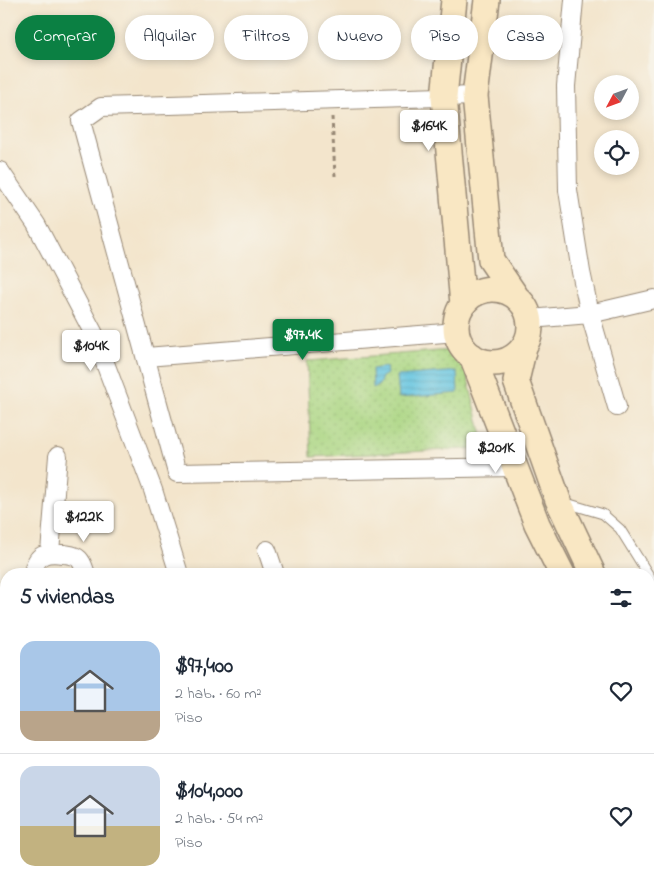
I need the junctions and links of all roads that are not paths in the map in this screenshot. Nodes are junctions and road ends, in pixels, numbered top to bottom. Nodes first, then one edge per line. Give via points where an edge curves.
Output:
1 (454, 0) edge
2 (488, 0) edge
3 (574, 0) edge
4 (475, 96) junction
5 (444, 97) junction
6 (0, 171) edge
7 (515, 295) junction
8 (654, 299) edge
9 (463, 304) junction
10 (590, 314) junction
11 (530, 319) junction
12 (457, 332) junction
13 (524, 347) junction
14 (472, 356) junction
15 (146, 357) junction
16 (617, 406) dead end
17 (58, 456) dead end
18 (515, 467) junction
19 (558, 500) junction
20 (267, 550) dead end
21 (50, 552) junction
22 (34, 568) edge
23 (84, 568) edge
24 (177, 568) edge
25 (274, 568) edge
26 (559, 568) edge
27 (590, 568) edge
28 (644, 568) edge

1 - 5 street
2 - 4 street
3 - 10 street via 566,86 568,190
4 - 5 street
4 - 7 street via 491,260
5 - 9 street
5 - 15 street via 101,107 81,120
6 - 24 street via 36,224 94,334 153,490
7 - 9 street via 501,289 487,289 473,294
7 - 11 street
8 - 10 street
9 - 12 street via 457,317
10 - 11 street
10 - 16 street
11 - 13 street via 530,334
12 - 14 street via 462,346
12 - 15 street
13 - 14 street via 513,357 500,362 485,362
13 - 19 street via 516,381
14 - 18 street
15 - 18 street via 177,472
17 - 21 street
18 - 26 street via 537,524
19 - 27 street
19 - 28 lane via 603,514 620,529
20 - 25 street
21 - 22 street via 39,558
21 - 23 street via 77,557

